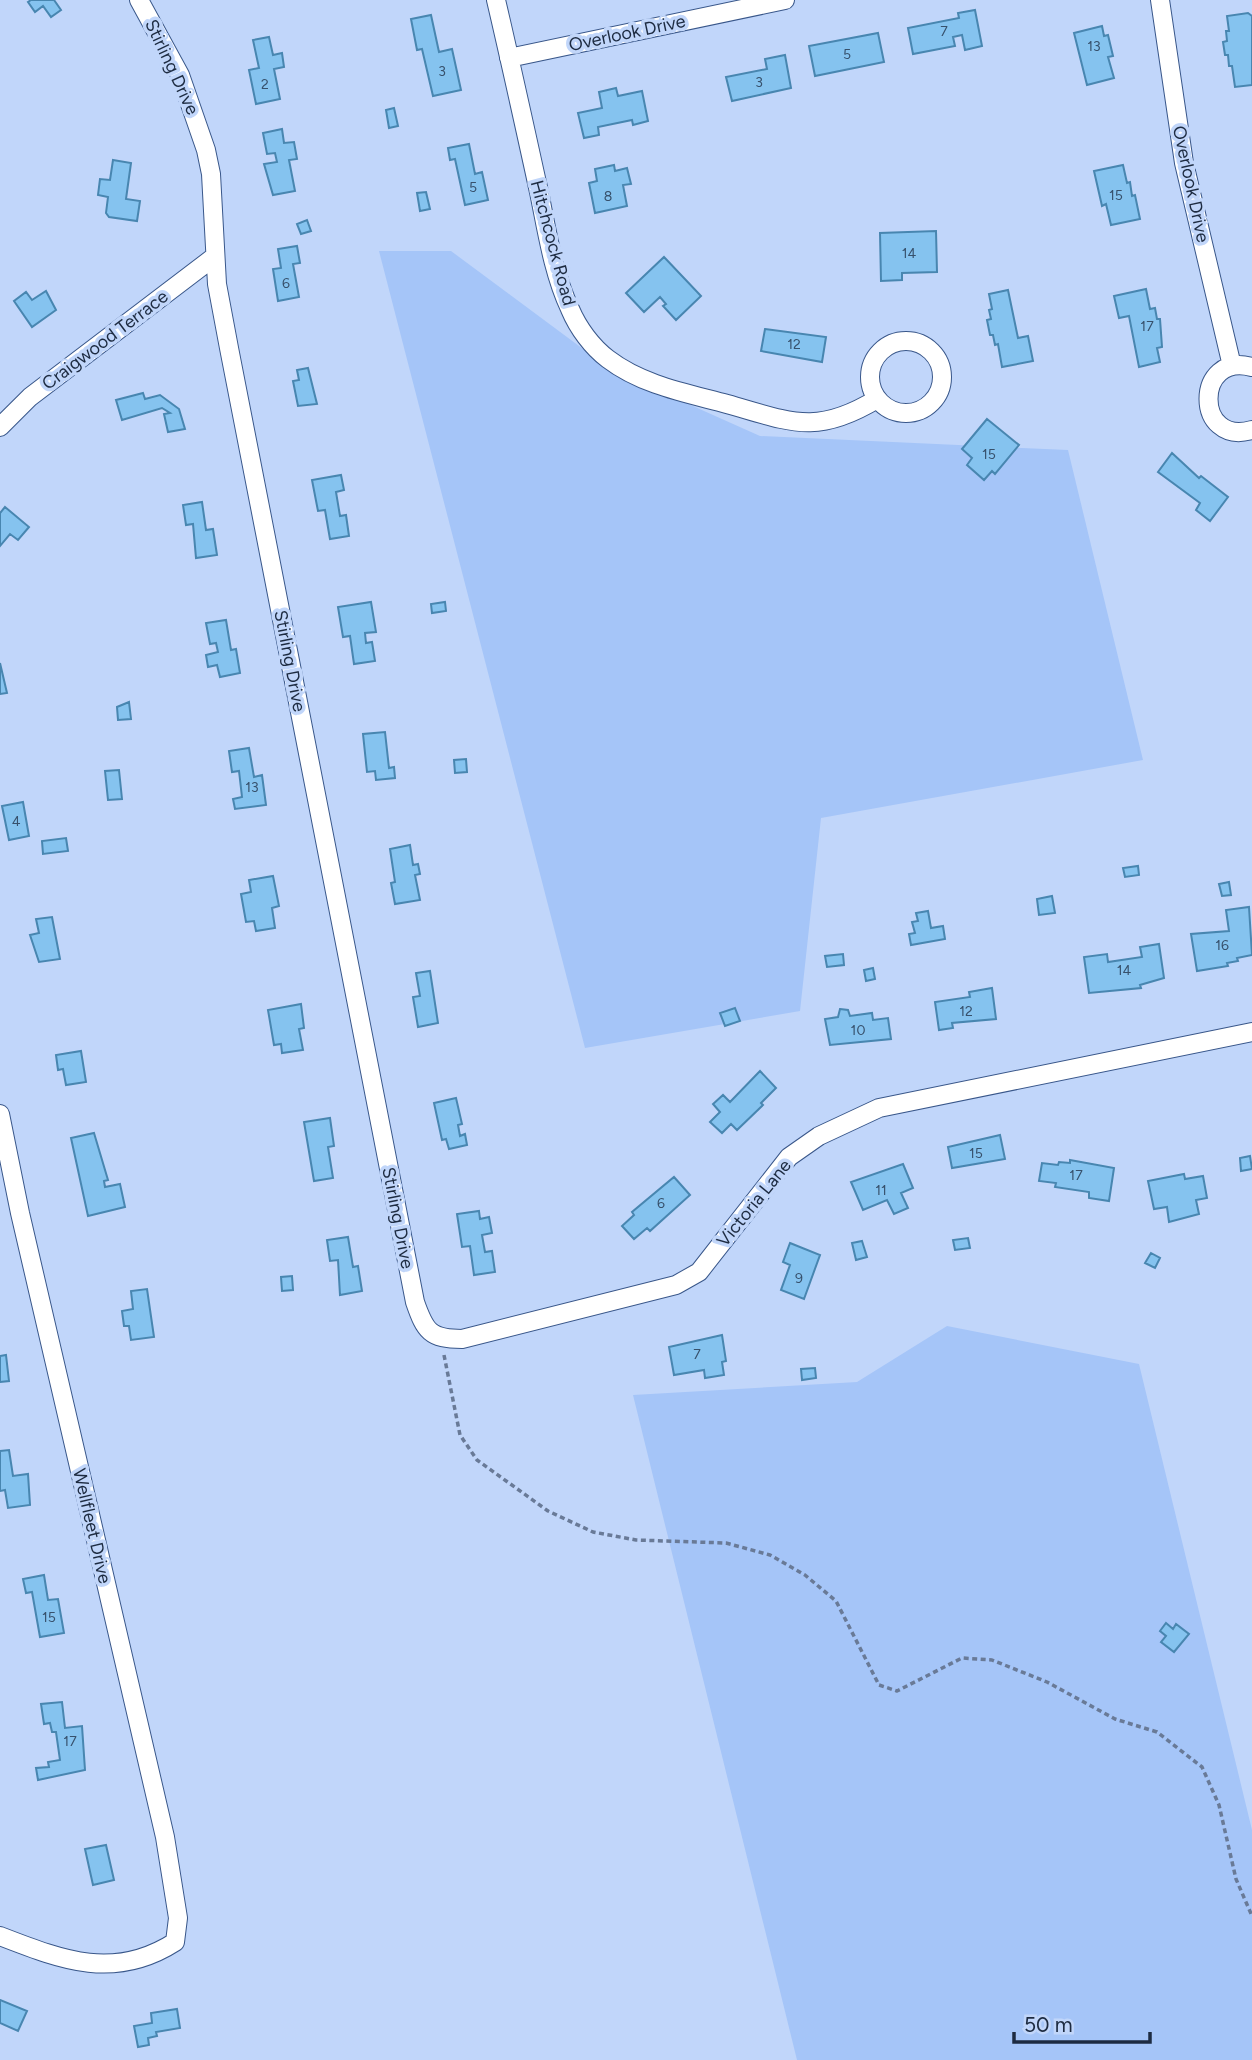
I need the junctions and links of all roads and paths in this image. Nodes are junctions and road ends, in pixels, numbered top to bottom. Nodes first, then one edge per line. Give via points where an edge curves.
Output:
1 (139, 0) edge
2 (496, 0) edge
3 (785, 0) edge
4 (1160, 0) edge
5 (509, 58) junction
6 (214, 257) junction
7 (1232, 366) junction
8 (1252, 367) edge
9 (877, 399) junction
10 (0, 427) edge
11 (1252, 430) edge
12 (1252, 1032) edge
13 (0, 1114) edge
14 (434, 1335) junction
15 (1252, 1916) edge
16 (0, 1936) edge

1 - 6 street, Stirling Drive via 175,64 199,123 211,174
2 - 5 street, Hitchcock Road
3 - 5 street, Overlook Drive
4 - 7 street, Overlook Drive via 1184,163
5 - 9 street, Hitchcock Road via 562,289 588,339 607,358 656,384 793,422 837,420
6 - 10 street, Craigwood Terrace via 30,397
6 - 14 street, Stirling Drive via 412,1289
7 - 8 street
7 - 11 street via 1210,385 1208,407 1227,429
9 - 9 street via 870,377 872,362 881,350 910,341 936,356 942,379 927,406 897,412
12 - 14 street, Victoria Lane via 879,1108 819,1136 789,1157 699,1272 676,1285 462,1339
13 - 16 street, Wellfleet Drive via 165,1837 178,1917 175,1938 151,1957 90,1964 59,1959
14 - 15 path via 460,1435 477,1460 548,1511 593,1532 636,1540 726,1542 770,1555 805,1575 836,1601 879,1685 897,1691 962,1658 992,1660 1047,1682 1115,1718 1157,1732 1202,1767 1219,1805 1236,1879

